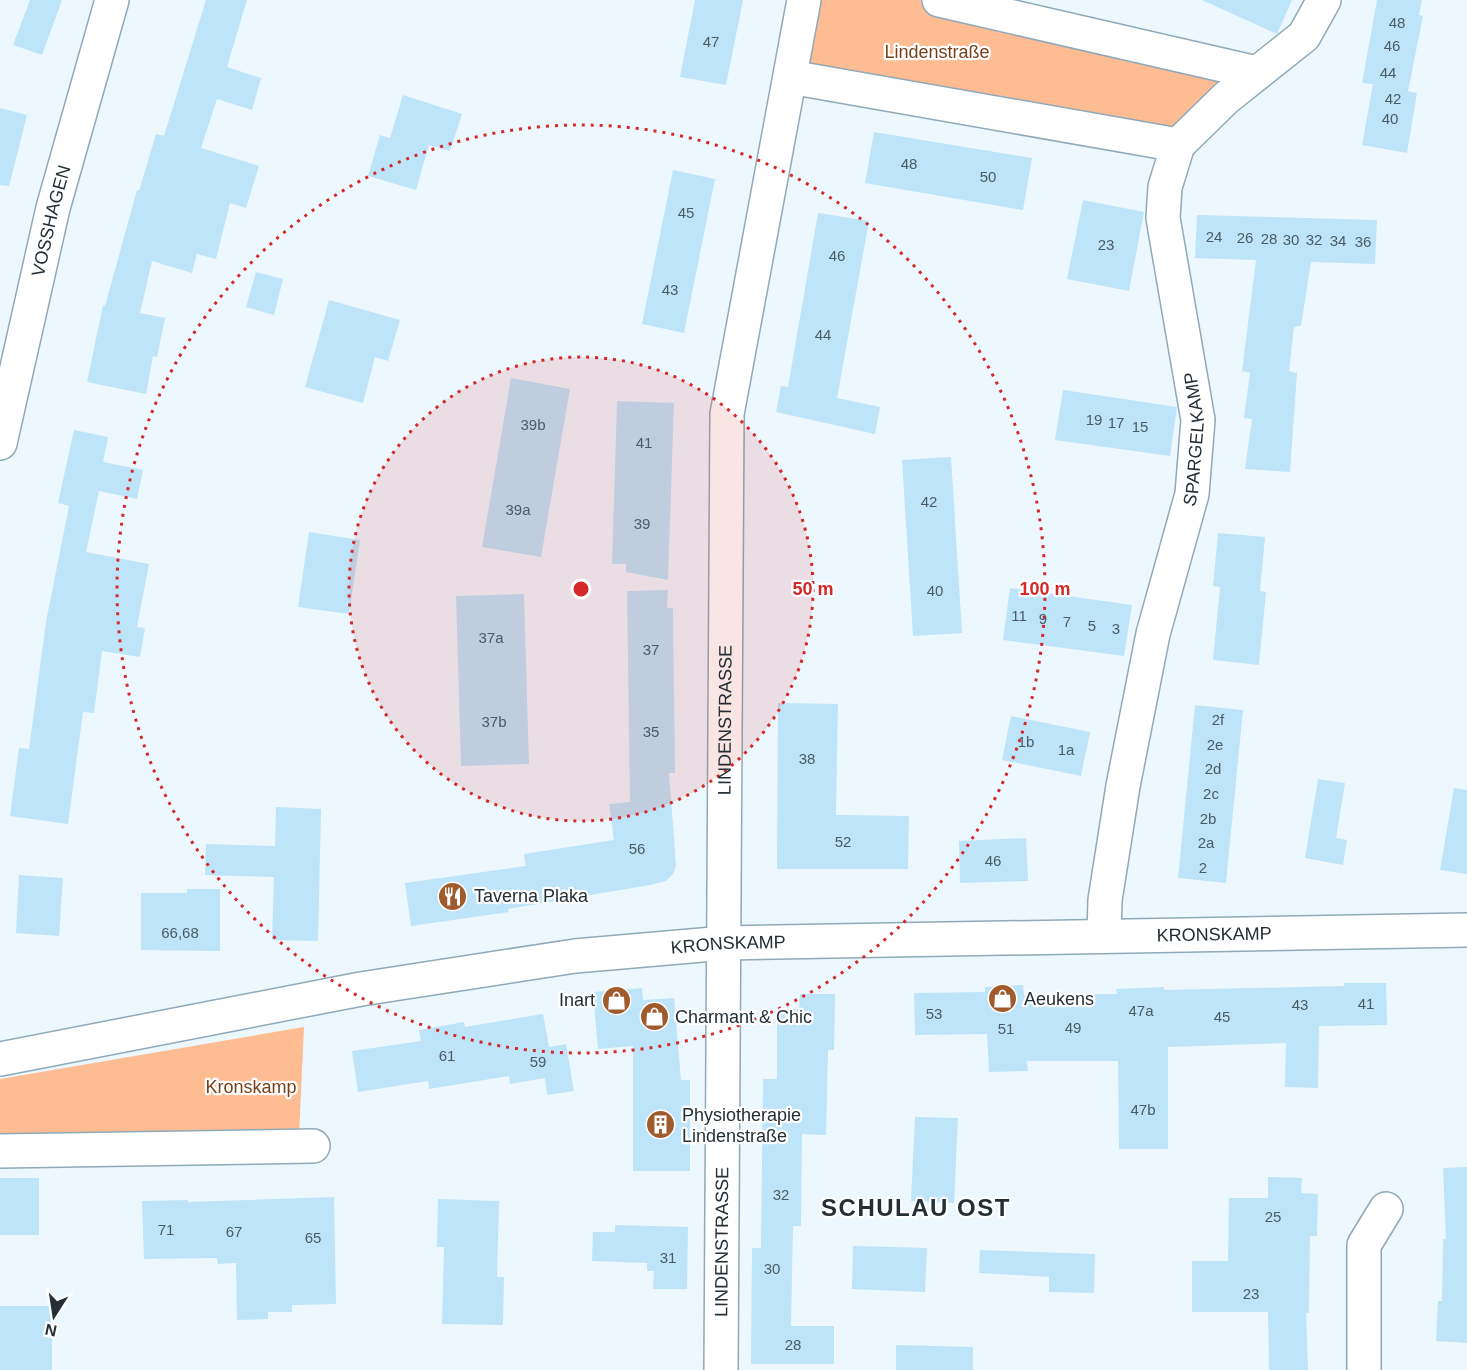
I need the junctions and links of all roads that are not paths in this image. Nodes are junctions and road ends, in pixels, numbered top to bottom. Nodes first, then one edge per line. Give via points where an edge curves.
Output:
1 (112, 0) edge
2 (804, 0) edge
3 (939, 0) edge
4 (1324, 0) edge
5 (1257, 73) junction
6 (790, 77) junction
7 (1178, 146) junction
8 (0, 443) edge
9 (1467, 930) edge
10 (1104, 936) junction
11 (725, 943) junction
12 (0, 1059) edge
13 (313, 1146) dead end
14 (0, 1151) edge
15 (1386, 1209) dead end
16 (721, 1370) edge
17 (1364, 1370) edge

1 - 8 street, VOSSHAGEN via 53,208
2 - 6 street, LINDENSTRASSE
3 - 5 street
4 - 5 street, SPARGELKAMP via 1304,36
5 - 7 street, SPARGELKAMP
6 - 7 street
6 - 11 street, LINDENSTRASSE via 727,414
7 - 10 street, SPARGELKAMP via 1165,187 1163,218 1198,420 1191,494 1153,634 1125,774 1105,900
9 - 10 street, KRONSKAMP
10 - 11 street, KRONSKAMP
11 - 12 street, KRONSKAMP via 575,956 361,989
11 - 16 street, LINDENSTRASSE
13 - 14 street
15 - 17 street via 1364,1245

